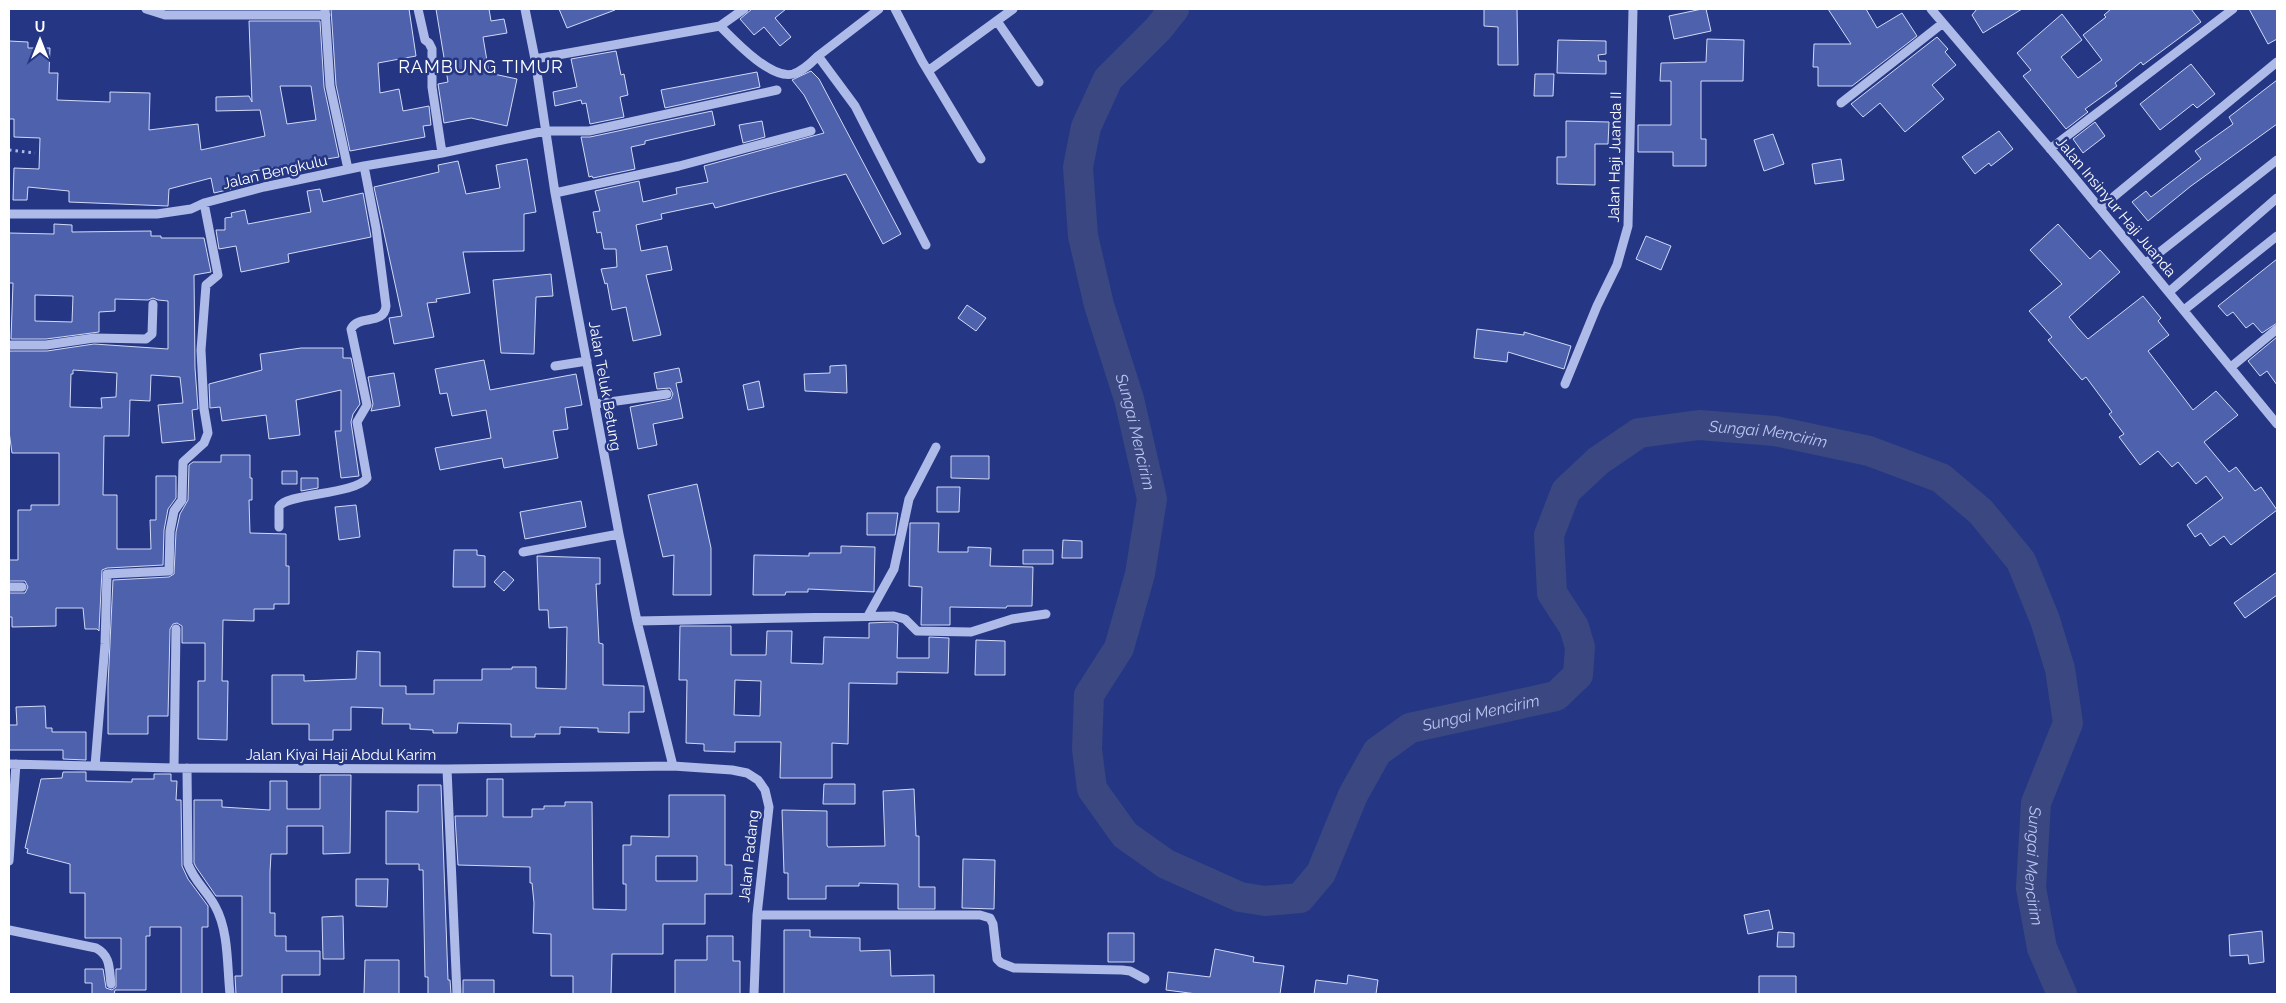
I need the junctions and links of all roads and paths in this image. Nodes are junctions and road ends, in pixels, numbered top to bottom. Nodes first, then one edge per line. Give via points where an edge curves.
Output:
1 (146, 9) edge
2 (418, 9) edge
3 (525, 9) edge
4 (744, 9) edge
5 (879, 9) edge
6 (895, 9) edge
7 (1013, 9) edge
8 (1632, 9) edge
9 (1931, 9) edge
10 (2233, 9) edge
11 (325, 12) edge
12 (997, 21) junction
13 (1943, 23) junction
14 (720, 26) junction
15 (818, 56) junction
16 (535, 59) junction
17 (2277, 62) edge
18 (928, 71) junction
19 (1039, 82) dead end
20 (777, 90) dead end
21 (1841, 103) dead end
22 (545, 132) junction
23 (811, 132) dead end
24 (2050, 149) junction
25 (9, 150) edge
26 (36, 153) dead end
27 (442, 153) junction
28 (981, 159) dead end
29 (2277, 160) edge
30 (364, 166) junction
31 (348, 170) junction
32 (555, 193) junction
33 (2277, 198) edge
34 (204, 203) junction
35 (2100, 208) junction
36 (9, 214) edge
37 (2277, 236) edge
38 (926, 245) dead end
39 (2146, 263) junction
40 (2169, 292) junction
41 (153, 304) dead end
42 (2184, 310) junction
43 (2277, 329) edge
44 (9, 345) edge
45 (587, 361) junction
46 (555, 366) dead end
47 (2230, 367) junction
48 (1565, 384) dead end
49 (667, 394) dead end
50 (595, 404) junction
51 (2277, 424) edge
52 (936, 447) dead end
53 (279, 528) dead end
54 (619, 534) junction
55 (523, 552) dead end
56 (9, 587) edge
57 (22, 587) dead end
58 (1046, 614) dead end
59 (868, 616) junction
60 (637, 621) junction
61 (176, 629) dead end
62 (12, 764) edge
63 (95, 766) junction
64 (673, 766) junction
65 (174, 768) junction
66 (187, 768) junction
67 (447, 770) junction
68 (9, 861) edge
69 (758, 914) junction
70 (9, 930) edge
71 (1146, 979) dead end
72 (111, 984) dead end
73 (230, 994) edge
74 (457, 994) edge
75 (754, 994) edge

1 - 11 street via 164,15
2 - 27 street via 425,40 432,49 432,87
3 - 16 street, Jalan Teluk Betung
4 - 14 street
5 - 15 street
6 - 18 street
7 - 12 street
8 - 48 street, Jalan Haji Juanda II via 1628,226 1617,265
9 - 13 street, Jalan Insinyur Haji Juanda
10 - 24 street
11 - 31 street via 330,86
12 - 18 street
12 - 19 street
13 - 21 street
13 - 24 street, Jalan Insinyur Haji Juanda
14 - 15 street via 768,68 780,73 791,75 806,68
14 - 16 street
15 - 38 street via 854,106
16 - 22 street, Jalan Teluk Betung
17 - 35 street
18 - 28 street
20 - 22 street, Jalan Bengkulu via 589,131
22 - 27 street, Jalan Bengkulu
22 - 32 street, Jalan Teluk Betung
23 - 32 street
24 - 35 street, Jalan Insinyur Haji Juanda
25 - 26 path
27 - 30 street, Jalan Bengkulu
29 - 39 street
30 - 31 street, Jalan Bengkulu
30 - 53 street via 386,306 381,316 356,323 351,329 366,397 367,409 357,422 367,478 360,484 283,501 279,507
31 - 34 street, Jalan Bengkulu
32 - 45 street, Jalan Teluk Betung
33 - 40 street
34 - 36 street, Jalan Bengkulu via 191,209 158,214
34 - 63 street via 218,274 206,285 201,350 208,433 204,443 183,462 182,500 174,511 170,531 169,571 106,574 105,644
35 - 39 street, Jalan Insinyur Haji Juanda
37 - 42 street
39 - 40 street, Jalan Insinyur Haji Juanda
40 - 42 street, Jalan Insinyur Haji Juanda
41 - 44 street via 152,334 146,339 94,338 46,345
42 - 47 street, Jalan Insinyur Haji Juanda
43 - 47 street
45 - 46 street
45 - 50 street, Jalan Teluk Betung
47 - 51 street, Jalan Insinyur Haji Juanda
49 - 50 street
50 - 54 street, Jalan Teluk Betung
52 - 59 street via 909,499 894,569
54 - 55 street
54 - 60 street, Jalan Teluk Betung
56 - 57 street
58 - 59 street via 964,632 917,631 900,617
59 - 60 street
60 - 64 street, Jalan Teluk Betung
61 - 65 street
62 - 63 street, Jalan Kiyai Haji Abdul Karim
62 - 68 street
63 - 65 street, Jalan Kiyai Haji Abdul Karim
64 - 67 street, Jalan Kiyai Haji Abdul Karim
64 - 69 street, Jalan Padang via 747,773 765,790 769,807
65 - 66 street, Jalan Kiyai Haji Abdul Karim
66 - 67 street, Jalan Kiyai Haji Abdul Karim
66 - 73 street via 188,864 191,874 220,915
67 - 74 street
69 - 71 street via 980,914 990,918 998,959 1007,966 1122,970
69 - 75 street, Jalan Padang
70 - 72 street via 104,952

